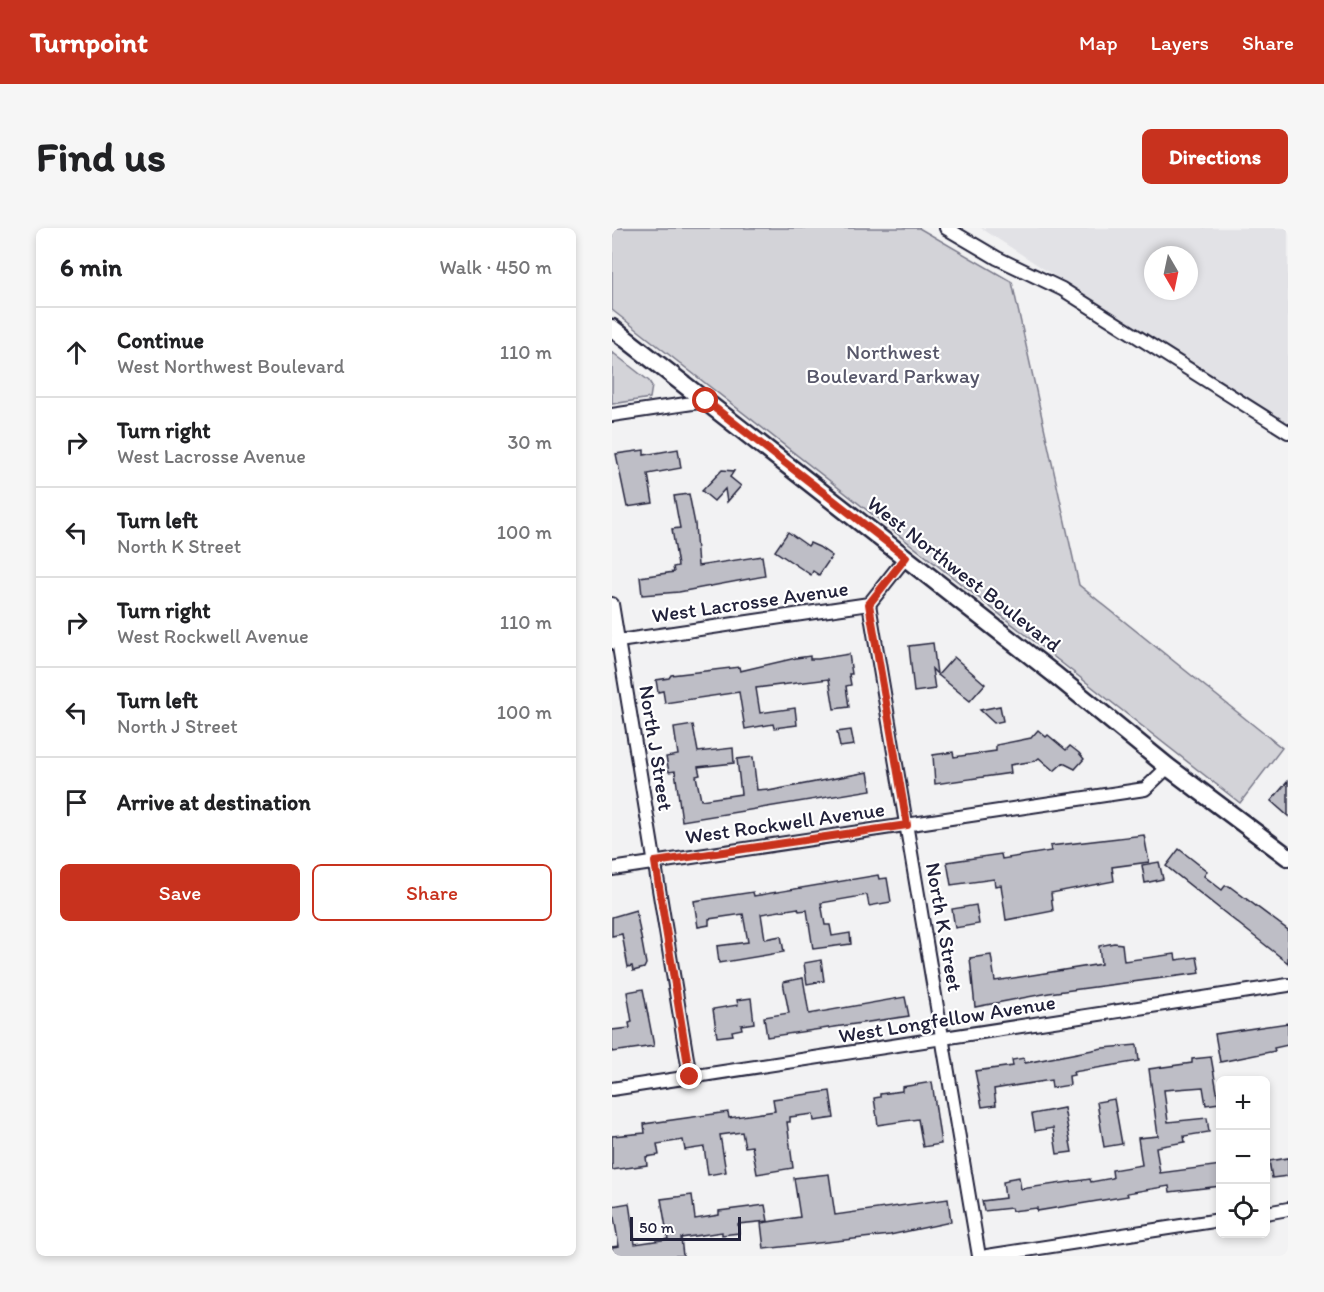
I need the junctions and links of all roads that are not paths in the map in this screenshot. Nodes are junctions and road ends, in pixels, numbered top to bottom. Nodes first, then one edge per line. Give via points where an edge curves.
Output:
1 (946, 228) edge
2 (612, 328) edge
3 (706, 401) junction
4 (612, 415) edge
5 (1288, 432) edge
6 (906, 557) junction
7 (612, 604) edge
8 (869, 604) junction
9 (615, 642) edge
10 (1168, 767) junction
11 (907, 825) junction
12 (1288, 857) edge
13 (655, 862) junction
14 (612, 869) edge
15 (1288, 985) edge
16 (944, 1040) junction
17 (690, 1077) junction
18 (612, 1089) edge
19 (1288, 1209) edge
20 (1270, 1212) edge
21 (1216, 1221) edge
22 (979, 1256) edge
23 (987, 1256) edge

1 - 5 street via 1062,289
2 - 3 main road, West Northwest Boulevard
3 - 4 street
3 - 6 main road, West Northwest Boulevard
6 - 8 street, West Lacrosse Avenue
6 - 10 main road, West Northwest Boulevard
7 - 9 street, North J Street
8 - 9 street, West Lacrosse Avenue
8 - 11 street, North K Street
9 - 13 street, North J Street
10 - 11 street, West Rockwell Avenue via 1145,789
10 - 12 main road, West Northwest Boulevard
11 - 13 street, West Rockwell Avenue
11 - 16 street, North K Street
13 - 14 street, West Rockwell Avenue
13 - 17 street, North J Street
15 - 16 street, West Longfellow Avenue
16 - 17 street, West Longfellow Avenue
16 - 22 street, North K Street
17 - 18 street, West Longfellow Avenue
19 - 20 street
21 - 23 street

